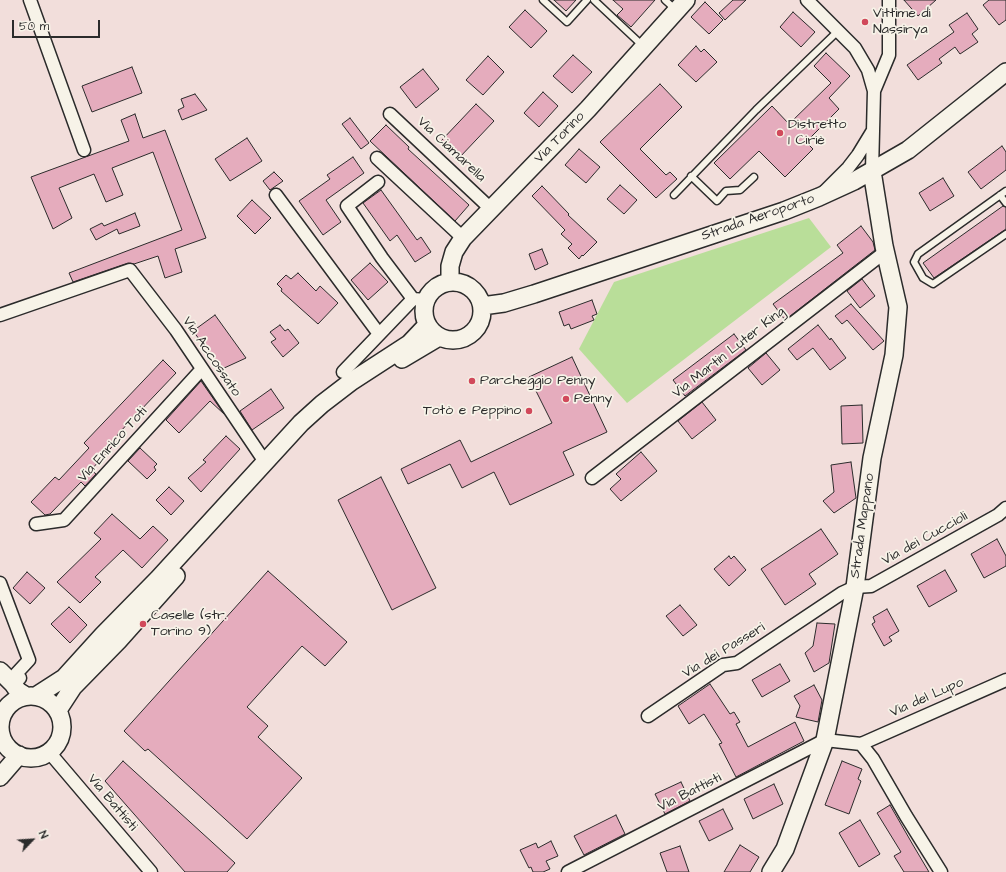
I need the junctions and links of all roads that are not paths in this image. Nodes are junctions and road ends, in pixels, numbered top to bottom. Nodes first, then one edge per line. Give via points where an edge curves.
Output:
1 (30, 0) edge
2 (543, 0) edge
3 (588, 0) edge
4 (594, 0) edge
5 (807, 0) edge
6 (889, 0) edge
7 (676, 3) edge
8 (838, 31) junction
9 (644, 47) junction
10 (1006, 72) edge
11 (874, 90) junction
12 (390, 114) dead end
13 (873, 131) junction
14 (84, 150) dead end
15 (377, 158) dead end
16 (872, 171) junction
17 (691, 176) junction
18 (754, 177) dead end
19 (378, 182) dead end
20 (1003, 193) edge
21 (276, 195) dead end
22 (674, 195) dead end
23 (819, 197) junction
24 (1006, 203) edge
25 (491, 208) junction
26 (1006, 234) edge
27 (463, 238) junction
28 (885, 252) junction
29 (450, 282) junction
30 (419, 300) junction
31 (482, 306) junction
32 (0, 315) edge
33 (427, 325) junction
34 (379, 334) junction
35 (440, 337) junction
36 (202, 369) junction
37 (343, 372) dead end
38 (265, 462) junction
39 (592, 478) dead end
40 (1006, 508) edge
41 (36, 524) dead end
42 (0, 584) edge
43 (855, 587) junction
44 (0, 671) edge
45 (1006, 680) edge
46 (13, 684) junction
47 (31, 696) junction
48 (3, 702) edge
49 (58, 710) junction
50 (648, 716) dead end
51 (826, 740) junction
52 (861, 744) junction
53 (3, 748) edge
54 (50, 752) junction
55 (19, 755) junction
56 (0, 777) edge
57 (152, 872) edge
58 (568, 872) edge
59 (771, 872) edge
60 (941, 872) edge

1 - 14 street
2 - 3 lane via 567,22
4 - 9 lane
5 - 8 street
6 - 11 street via 889,55
7 - 9 main road, Via Torino
8 - 11 street via 855,48 868,70
8 - 17 lane
9 - 25 main road, Via Torino via 588,109
10 - 16 main road, Strada Aeroporto via 908,150
11 - 13 street
12 - 25 street, Via Ciamarella
13 - 16 street
13 - 23 street via 848,168
15 - 27 street
16 - 23 main road, Strada Aeroporto
16 - 28 main road, Strada Mappano
17 - 18 lane via 717,201 726,191 740,190
17 - 22 lane
19 - 30 street via 347,206 382,258
20 - 24 lane
20 - 26 lane via 918,254 914,262 923,278 933,284
21 - 34 street
23 - 31 main road, Strada Aeroporto via 534,294 504,303
25 - 27 main road, Via Torino
27 - 29 main road, Via Torino via 454,252 450,266
28 - 39 street, Via Martin Luter King
28 - 43 main road, Strada Mappano via 898,307 894,355 872,458
29 - 30 main road via 440,285
29 - 31 main road via 458,282 470,288
30 - 33 main road
30 - 34 street
31 - 35 main road via 480,323 469,336 454,341
32 - 36 street, Via Accossato via 130,270
33 - 35 main road
33 - 38 main road via 409,344 322,404
34 - 37 street
35 - 49 main road via 361,387 310,427 118,641 73,687
36 - 38 street, Via Accossato
36 - 41 street, Via Enrico Toti via 64,520
38 - 47 main road via 64,678
40 - 43 street, Via dei Cuccioli via 871,586
42 - 46 street via 30,660 16,674 20,678
43 - 50 street, Via dei Passeri via 737,663 723,665
43 - 51 main road, Strada Mappano
44 - 46 main road
45 - 52 street, Via del Lupo
46 - 47 main road via 18,691
47 - 48 main road
47 - 49 main road via 45,698
48 - 53 main road via 0,729
49 - 54 main road via 63,728 61,738
51 - 52 street
51 - 58 street, Via Battisti
51 - 59 main road, Strada Mappano via 785,849
52 - 60 street via 873,759
53 - 55 main road
54 - 55 main road via 40,757 29,758
54 - 57 street, Via Battisti
55 - 56 main road

